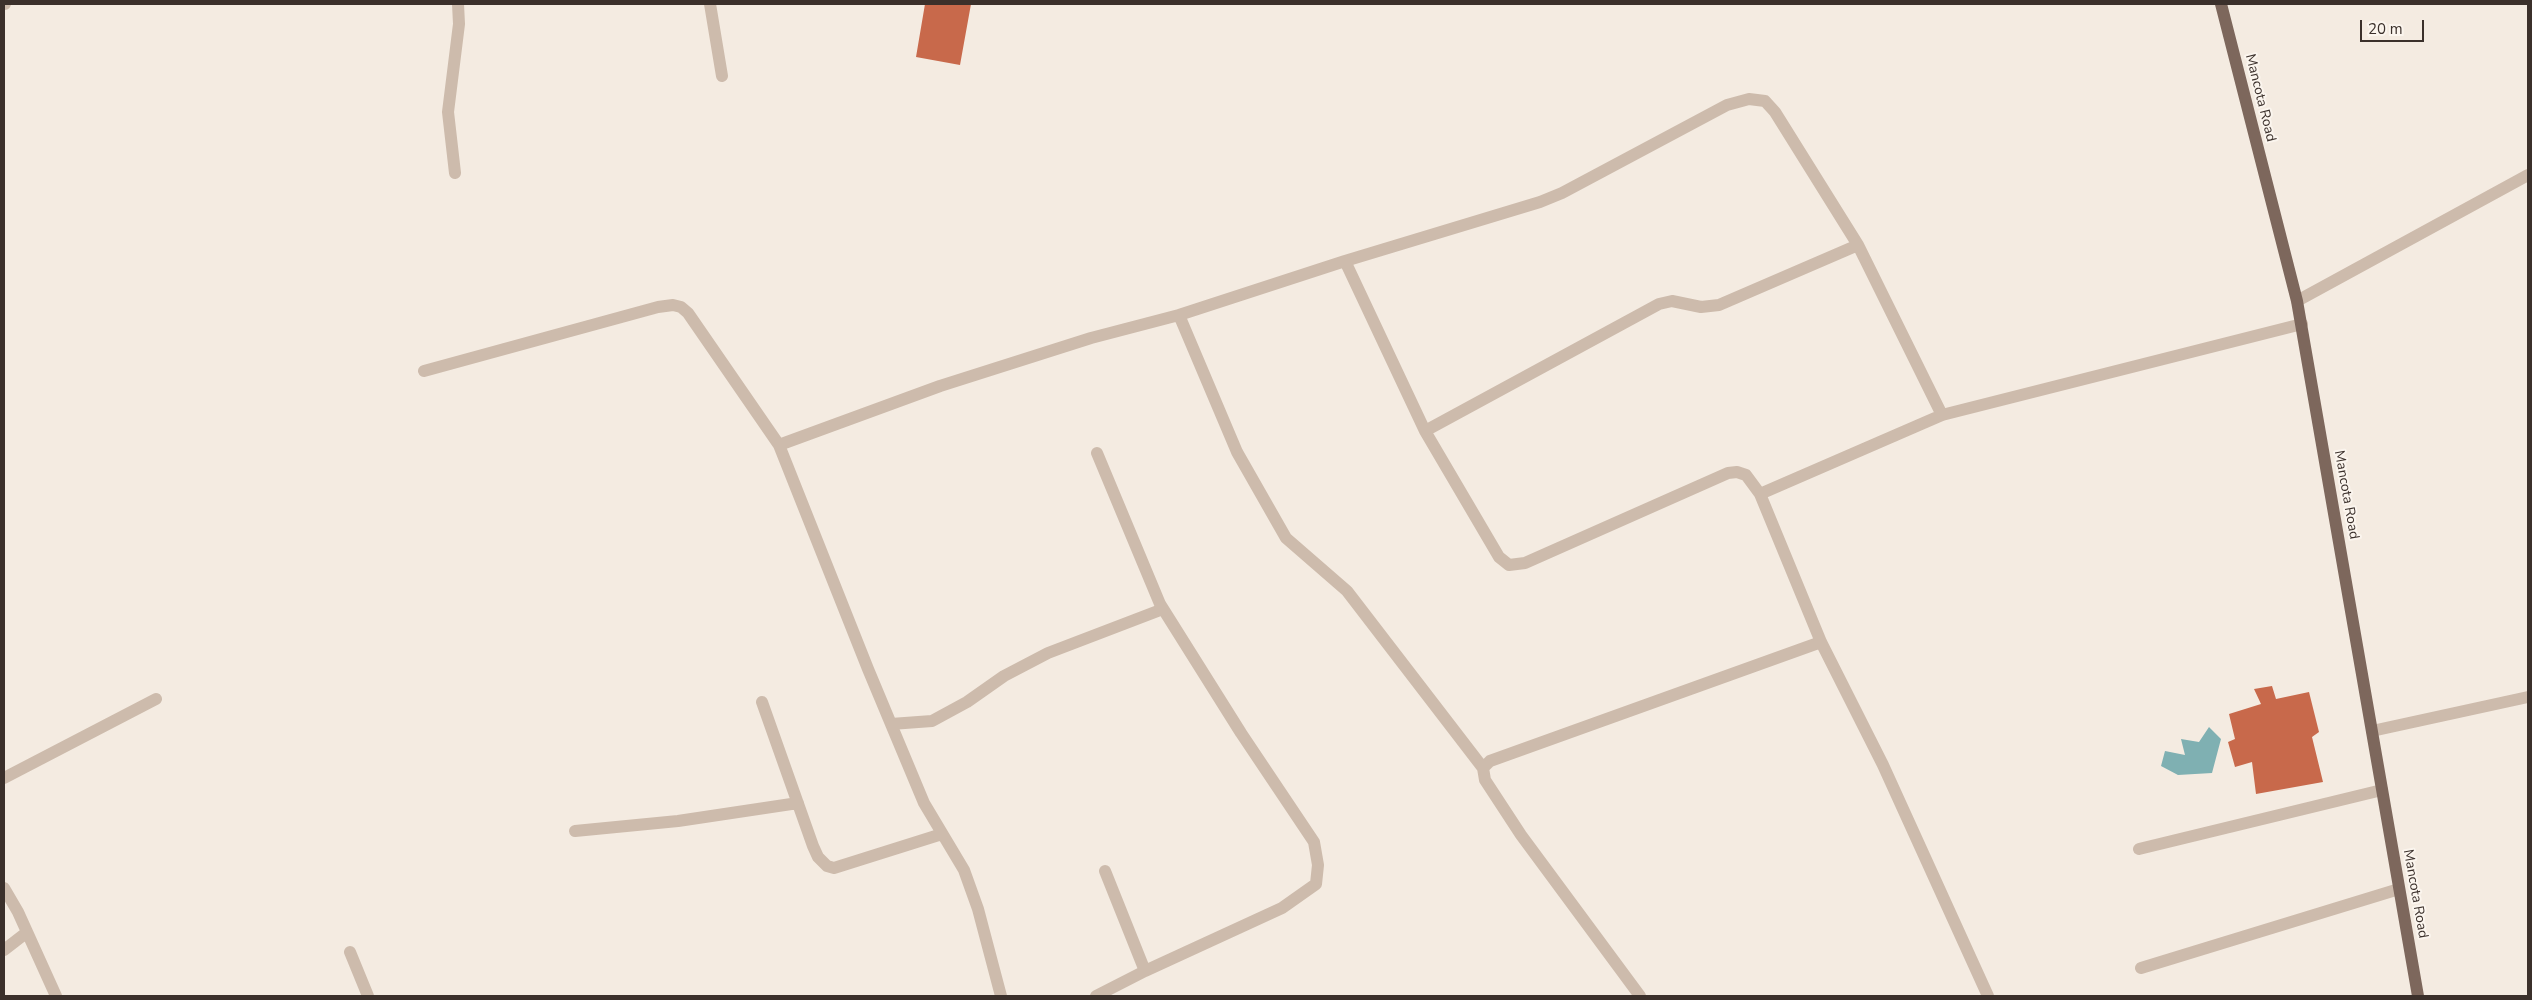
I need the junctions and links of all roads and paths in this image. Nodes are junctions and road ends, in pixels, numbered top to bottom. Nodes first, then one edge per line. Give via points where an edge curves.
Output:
1 (458, 4) edge
2 (710, 4) edge
3 (2221, 4) edge
4 (722, 76) dead end
5 (455, 173) dead end
6 (2528, 175) edge
7 (1858, 245) junction
8 (1345, 261) junction
9 (2297, 301) junction
10 (1179, 315) junction
11 (2302, 324) junction
12 (424, 371) dead end
13 (1942, 415) junction
14 (1425, 431) junction
15 (779, 445) junction
16 (1097, 453) dead end
17 (1760, 494) junction
18 (1163, 609) junction
19 (1821, 642) junction
20 (2528, 697) edge
21 (156, 699) dead end
22 (762, 702) dead end
23 (891, 724) junction
24 (2372, 731) junction
25 (1483, 768) junction
26 (4, 778) edge
27 (2382, 790) junction
28 (798, 803) junction
29 (575, 831) dead end
30 (942, 834) junction
31 (2138, 849) dead end
32 (1105, 871) dead end
33 (4, 888) edge
34 (2399, 888) junction
35 (26, 934) junction
36 (4, 950) edge
37 (350, 952) dead end
38 (2141, 968) dead end
39 (1145, 971) junction
40 (56, 996) edge
41 (368, 996) edge
42 (1001, 996) edge
43 (1096, 996) edge
44 (1640, 996) edge
45 (1988, 996) edge
46 (2418, 996) edge

1 - 5 street via 459,24 448,112
2 - 4 street
3 - 9 main road, Mancota Road
6 - 9 street
7 - 8 street via 1775,112 1765,101 1749,99 1727,105 1540,202
7 - 13 street
7 - 14 street via 1719,305 1700,307 1672,301 1659,304
8 - 10 street
8 - 14 street
9 - 11 main road, Mancota Road
10 - 15 street via 1091,338 940,386
10 - 25 street via 1238,452 1286,538 1347,591
11 - 13 street
11 - 24 main road, Mancota Road
12 - 15 street via 673,305 688,313
13 - 17 street
14 - 17 street via 1499,557 1509,565 1524,563 1728,473 1746,475
15 - 23 street
16 - 18 street
17 - 19 street
18 - 23 street via 1048,653 932,721
18 - 39 street via 1314,842 1318,864 1316,884 1282,908
19 - 25 street via 1490,761
19 - 45 street via 1883,765
20 - 24 street
21 - 26 street
22 - 28 street
23 - 30 street via 924,803
24 - 27 main road, Mancota Road
25 - 44 street via 1486,780 1521,835
27 - 31 street
27 - 34 main road, Mancota Road
28 - 29 street via 678,821
28 - 30 street via 818,857 834,868
30 - 42 street via 966,878 978,910
32 - 39 street
33 - 35 street
34 - 38 street
34 - 46 main road, Mancota Road
35 - 36 street
35 - 40 street
37 - 41 street
39 - 43 street

